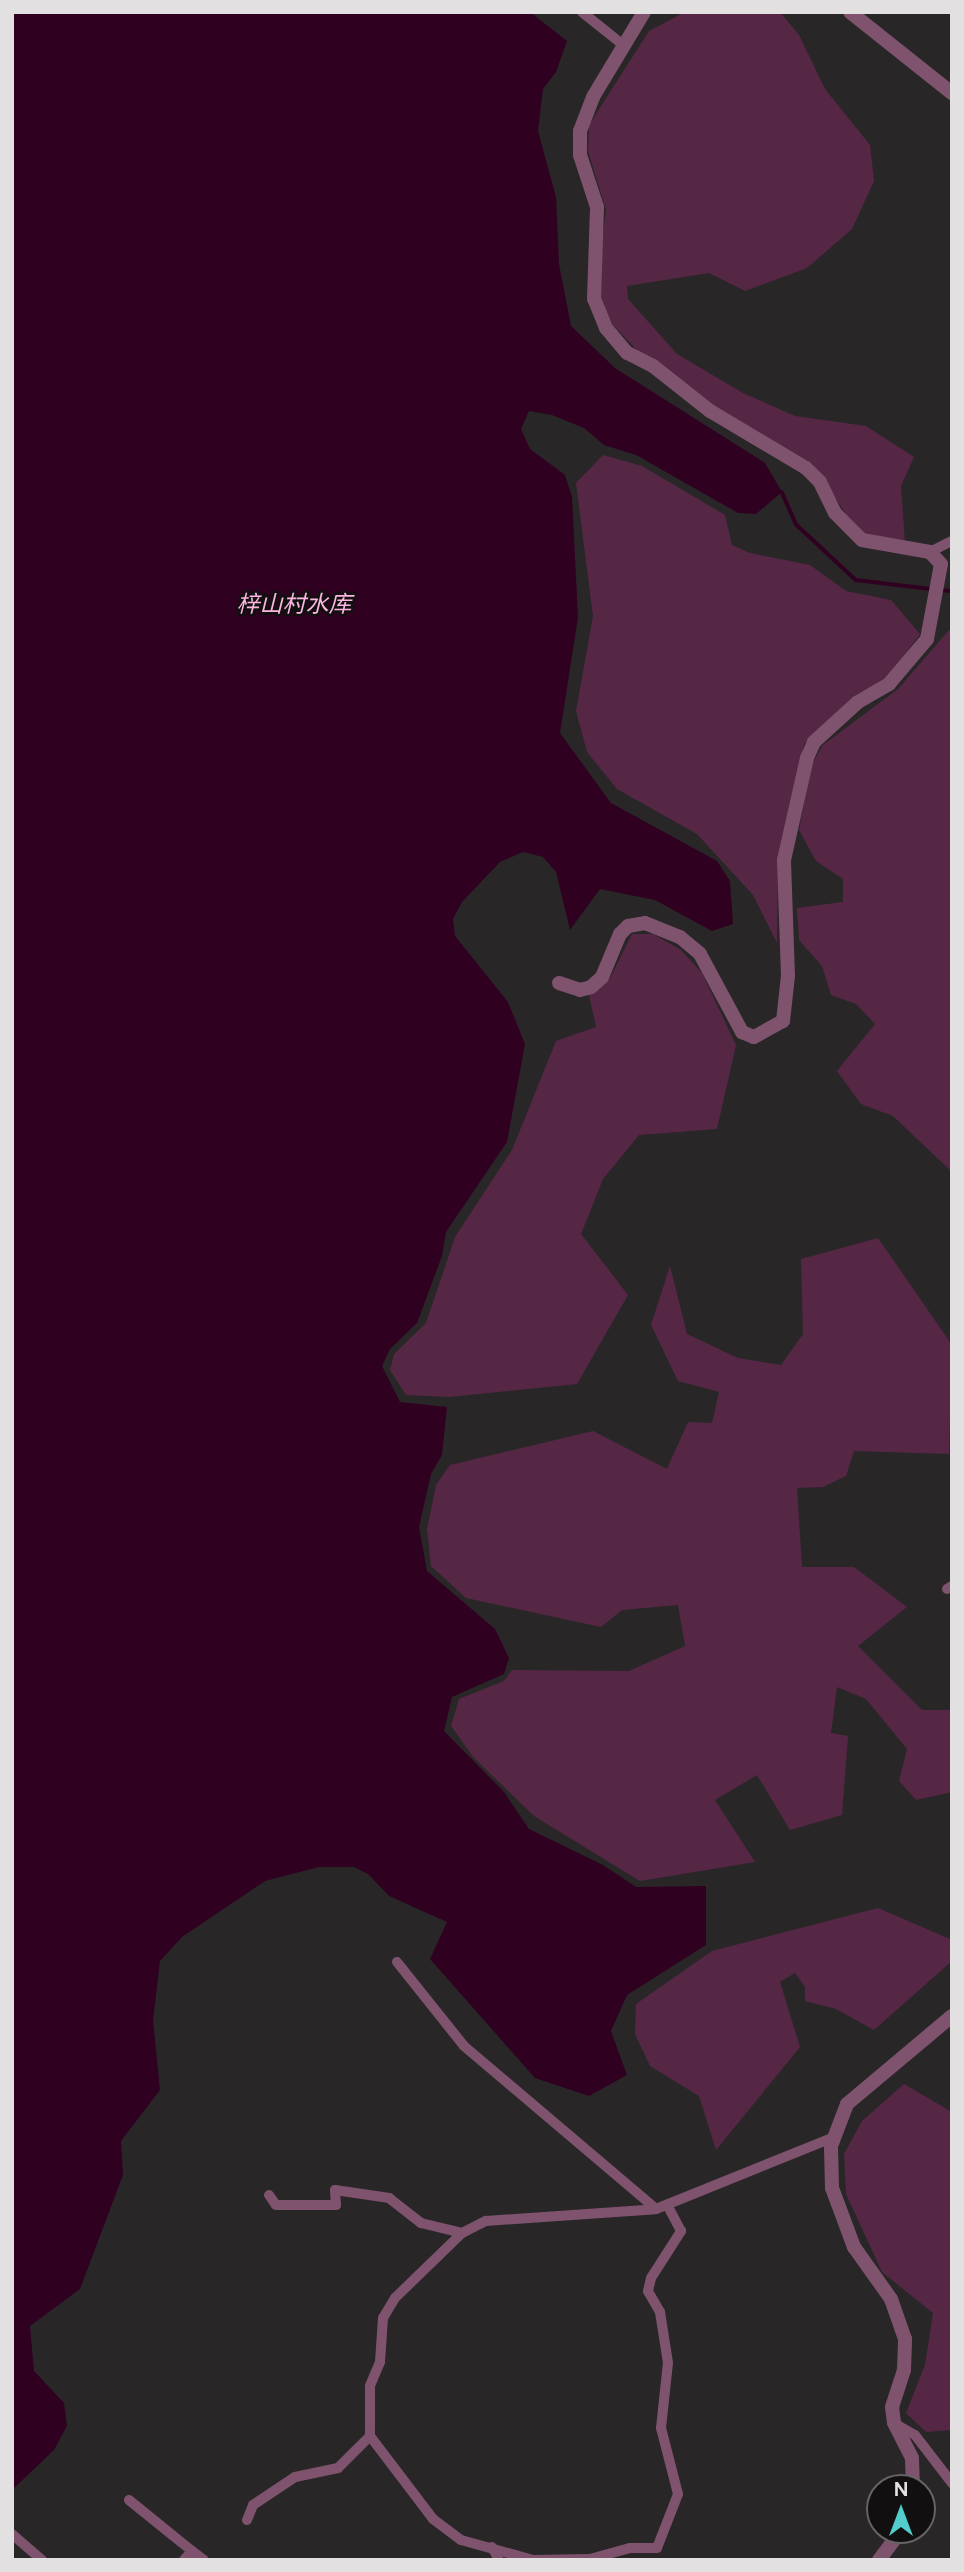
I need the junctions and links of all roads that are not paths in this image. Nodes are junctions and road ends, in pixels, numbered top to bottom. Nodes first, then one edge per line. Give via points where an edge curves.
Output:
1 (582, 12) edge
2 (644, 12) edge
3 (850, 12) edge
4 (623, 46) junction
5 (952, 93) edge
6 (952, 541) edge
7 (930, 552) junction
8 (952, 554) edge
9 (559, 983) dead end
10 (397, 1962) dead end
11 (952, 2016) edge
12 (834, 2137) junction
13 (269, 2195) dead end
14 (661, 2207) junction
15 (462, 2233) junction
16 (894, 2423) junction
17 (370, 2437) junction
18 (913, 2474) edge
19 (952, 2483) edge
20 (129, 2500) dead end
21 (247, 2520) dead end
22 (12, 2534) edge
23 (891, 2544) edge
24 (492, 2547) junction
25 (188, 2555) edge
26 (43, 2560) edge
27 (204, 2560) edge
28 (499, 2560) edge
29 (879, 2560) edge

1 - 4 street
2 - 4 street
3 - 5 street
4 - 7 street via 580,131 580,155 597,207 594,299 606,328 627,354 653,366 710,411 806,468 820,482 835,513 862,540
6 - 7 street
7 - 8 street
7 - 9 street via 941,564 927,639 889,684 858,702 814,742 807,758 785,860 788,976 783,1021 754,1037 742,1032 717,978 700,954 680,937 645,923 628,926 620,934 602,977 591,986 580,990
10 - 14 street via 464,2046
11 - 12 street via 847,2104
12 - 14 street
12 - 16 street via 832,2188 854,2247 891,2299 905,2339 904,2371 892,2407
13 - 15 street via 276,2205 336,2205 335,2190 389,2198 421,2223
14 - 15 street via 486,2221
14 - 24 street via 681,2231 651,2278 649,2291 660,2312 668,2363 661,2428 678,2494 657,2548 630,2548 590,2559 533,2560
15 - 17 street via 395,2298 383,2318 380,2362 370,2386
16 - 18 street via 912,2458
16 - 19 street via 915,2435
17 - 21 street via 338,2468 295,2477 253,2505
17 - 24 street via 433,2518 461,2540
20 - 25 street
22 - 26 street
23 - 29 street
24 - 28 street
25 - 27 street

